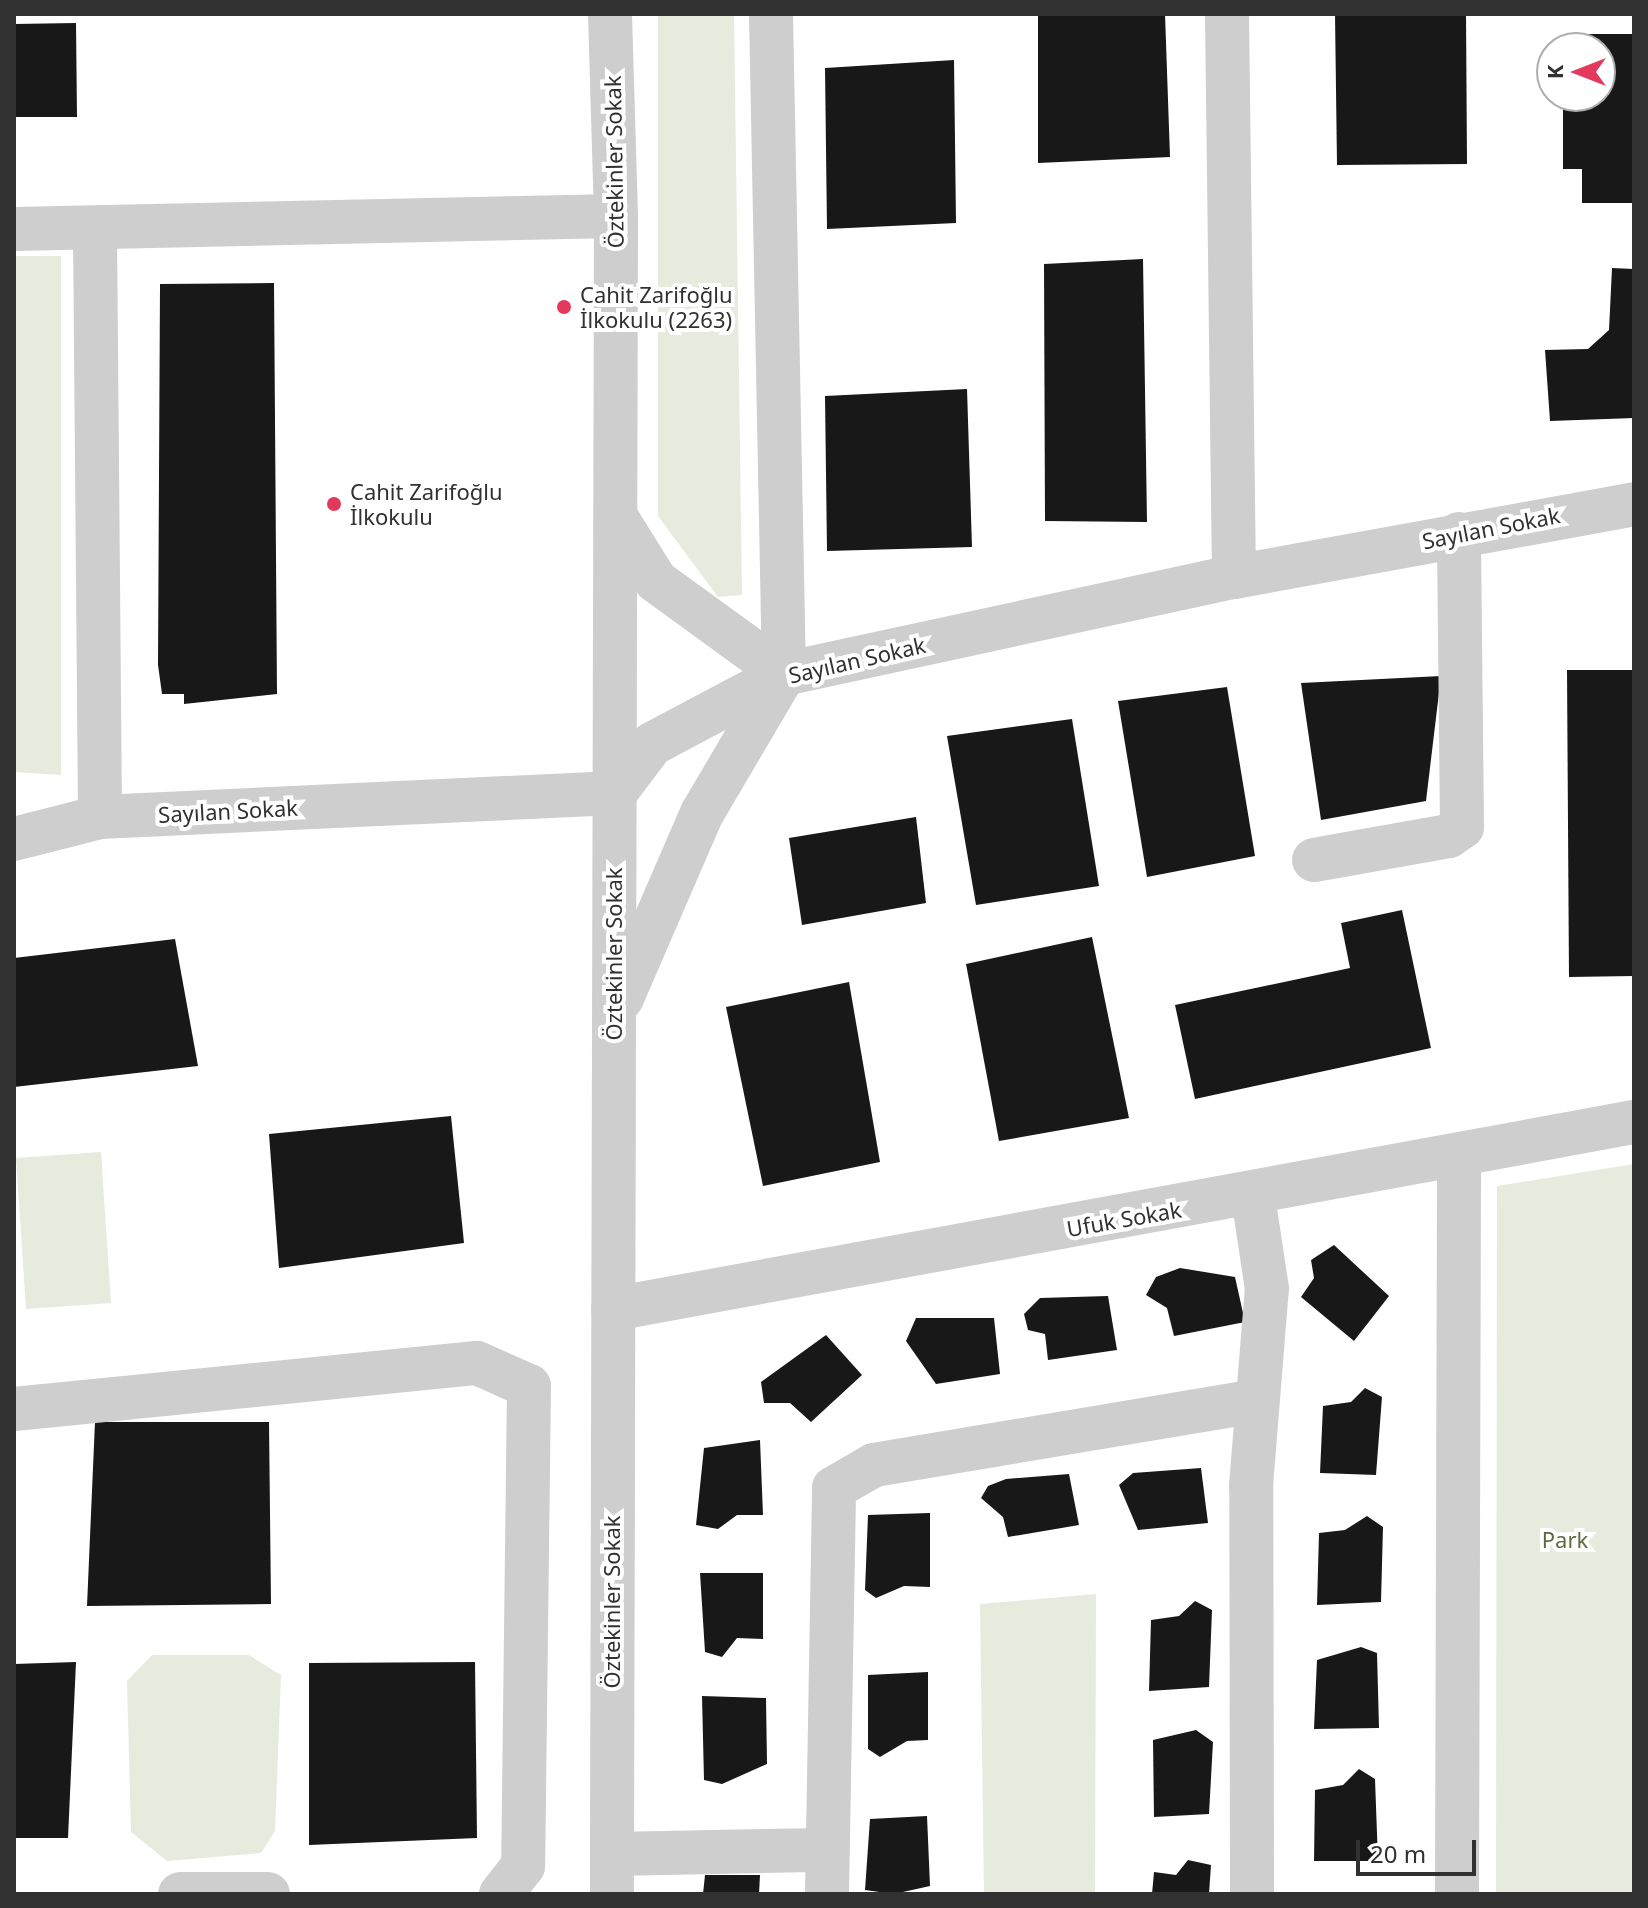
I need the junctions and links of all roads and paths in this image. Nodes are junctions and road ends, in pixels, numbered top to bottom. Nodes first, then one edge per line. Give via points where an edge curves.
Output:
1 (610, 14) edge
2 (771, 14) edge
3 (1227, 14) edge
4 (616, 216) junction
5 (14, 229) edge
6 (95, 230) junction
7 (1634, 504) edge
8 (616, 517) junction
9 (1459, 534) junction
10 (1234, 577) junction
11 (784, 674) junction
12 (615, 793) junction
13 (100, 817) junction
14 (14, 839) edge
15 (1314, 860) dead end
16 (614, 1015) junction
17 (1634, 1122) edge
18 (1459, 1159) junction
19 (1253, 1196) junction
20 (613, 1309) junction
21 (1255, 1401) junction
22 (14, 1409) edge
23 (827, 1850) junction
24 (612, 1874) edge
25 (180, 1894) edge
26 (199, 1894) edge
27 (268, 1894) edge
28 (501, 1894) edge
29 (827, 1894) edge
30 (1252, 1894) edge
31 (1457, 1894) edge

1 - 4 street, Öztekinler Sokak
2 - 11 street
3 - 10 street
4 - 6 street
4 - 8 street, Öztekinler Sokak
5 - 6 street
6 - 13 street
7 - 9 street, Sayılan Sokak
8 - 11 street via 656,581
8 - 12 street, Öztekinler Sokak
9 - 10 street, Sayılan Sokak
9 - 15 street via 1462,827 1449,836
10 - 11 street, Sayılan Sokak
11 - 12 street, Sayılan Sokak via 652,744
11 - 16 street via 702,813
12 - 13 street, Sayılan Sokak
12 - 16 street, Öztekinler Sokak
13 - 14 street, Sayılan Sokak
16 - 20 street, Öztekinler Sokak
17 - 18 street, Ufuk Sokak
18 - 19 street, Ufuk Sokak
18 - 31 street
19 - 20 street, Ufuk Sokak
19 - 21 street via 1267,1289
20 - 24 street, Öztekinler Sokak
21 - 23 street via 874,1465 834,1488
21 - 30 street
22 - 28 street via 477,1363 529,1386 523,1866
23 - 24 street
23 - 29 street
25 - 26 street
26 - 27 street

